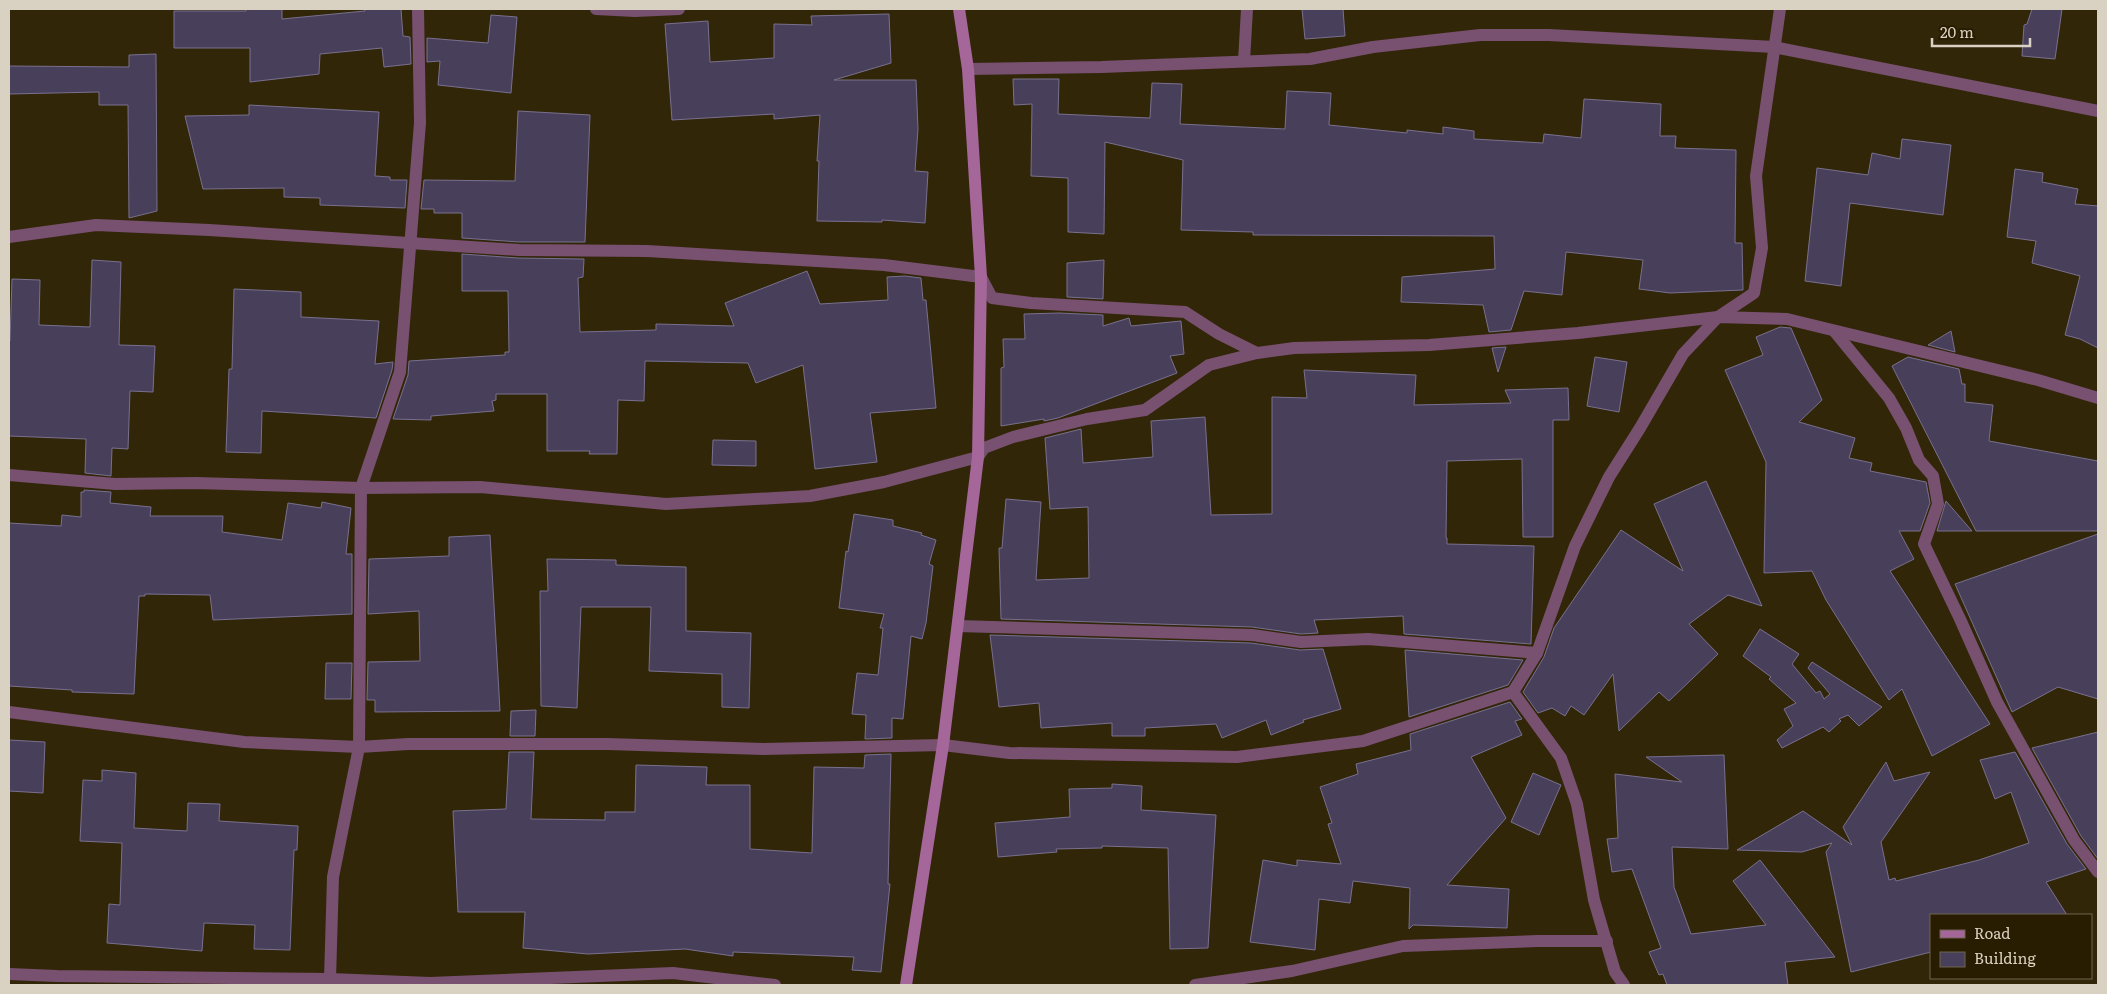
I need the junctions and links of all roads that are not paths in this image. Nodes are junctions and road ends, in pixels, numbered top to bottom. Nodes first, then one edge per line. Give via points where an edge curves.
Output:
1 (418, 9) edge
2 (596, 9) edge
3 (679, 9) edge
4 (959, 9) edge
5 (1247, 9) edge
6 (1780, 9) edge
7 (1774, 47) junction
8 (1244, 62) junction
9 (968, 69) junction
10 (2098, 111) edge
11 (9, 237) edge
12 (410, 242) junction
13 (981, 277) junction
14 (1718, 317) junction
15 (1835, 332) junction
16 (1257, 353) junction
17 (2098, 398) edge
18 (978, 457) junction
19 (9, 475) edge
20 (361, 488) junction
21 (958, 626) junction
22 (1537, 653) junction
23 (1514, 692) junction
24 (9, 712) edge
25 (943, 745) junction
26 (359, 747) junction
27 (2098, 872) edge
28 (1607, 941) junction
29 (9, 974) edge
30 (330, 980) junction
31 (775, 985) edge
32 (906, 985) edge
33 (1195, 985) edge
34 (1624, 985) edge

1 - 12 street via 420,123
2 - 3 street
4 - 9 street
5 - 8 street
6 - 7 street
7 - 8 street via 1480,35 1373,47 1310,59
7 - 10 street
7 - 14 street via 1756,176 1762,248 1754,294
8 - 9 street
9 - 13 street
11 - 12 street via 96,225
12 - 13 street via 519,250 647,251 874,264
12 - 20 street via 400,372
13 - 16 street via 992,298 1185,312
13 - 18 street
14 - 15 street via 1787,319
14 - 16 street via 1429,345 1294,348
14 - 22 street via 1683,354 1609,478 1575,546
15 - 17 street via 2038,380
15 - 27 street via 1889,398 1906,428 1918,460 1933,476 1938,504 1924,544 1996,702 2074,840
16 - 18 street via 1209,366 1145,410 1087,419 1013,437 984,448
18 - 20 street via 884,482 810,496 666,504 480,487
18 - 21 street
19 - 20 street via 115,484
20 - 26 street
21 - 22 street via 1252,635 1301,642 1368,639
21 - 25 street
22 - 23 street
23 - 25 street via 1364,741 1237,757 1009,754
23 - 28 street via 1561,758 1577,804 1594,900
24 - 26 street via 244,742
25 - 26 street via 764,749 608,744
25 - 32 street
26 - 30 street via 333,878
28 - 33 street via 1403,946 1292,971
28 - 34 street via 1615,972
29 - 30 street
30 - 31 street via 430,983 673,973

